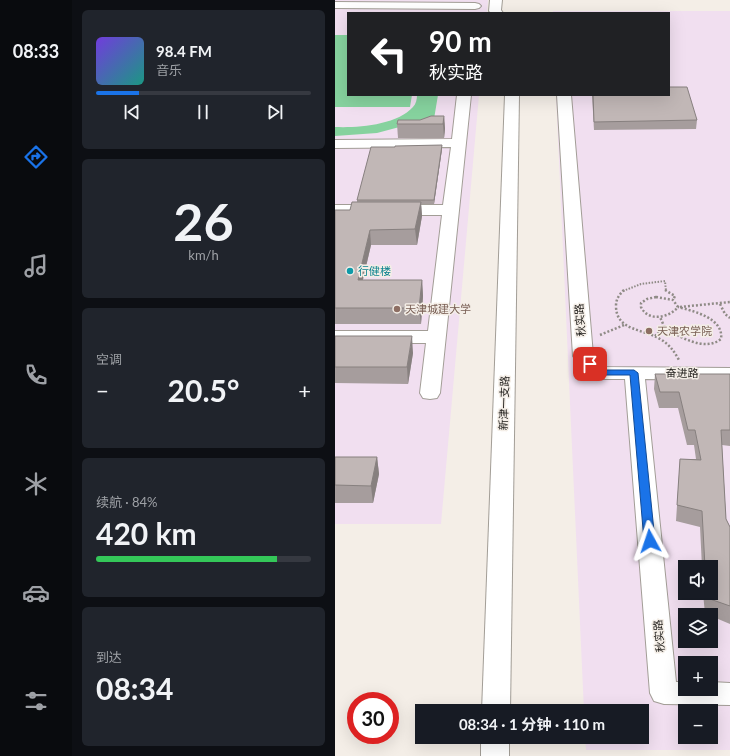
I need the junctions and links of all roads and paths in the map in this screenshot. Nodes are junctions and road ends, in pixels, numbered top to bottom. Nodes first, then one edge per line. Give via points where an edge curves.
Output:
1 (496, 0) edge
2 (335, 5) edge
3 (475, 6) edge
4 (496, 12) edge
5 (464, 96) edge
6 (512, 96) edge
7 (564, 96) edge
8 (459, 143) junction
9 (335, 144) edge
10 (335, 210) edge
11 (451, 210) junction
12 (673, 300) junction
13 (730, 302) edge
14 (720, 304) junction
15 (678, 307) junction
16 (660, 317) junction
17 (730, 318) edge
18 (624, 325) junction
19 (664, 326) junction
20 (599, 336) dead end
21 (655, 336) junction
22 (335, 337) edge
23 (436, 337) junction
24 (675, 353) dead end
25 (634, 373) junction
26 (730, 374) edge
27 (430, 393) dead end
28 (730, 694) edge
29 (496, 704) edge
30 (495, 744) edge
31 (495, 756) edge

1 - 4 street
2 - 3 street
5 - 8 street
6 - 29 street, 新津一支路
7 - 25 street, 秋实路 via 583,356 597,373
8 - 9 street
8 - 11 street
10 - 11 street
11 - 23 street
12 - 15 path
12 - 16 path via 656,297 642,301 640,305 643,312
12 - 18 path via 675,296 665,291 665,281 626,288 617,297 615,305
13 - 14 path
14 - 15 path
14 - 17 path
15 - 16 path via 670,315
15 - 19 path via 713,321 719,328 721,339 716,343 689,341
16 - 19 path
18 - 20 path
18 - 21 path
19 - 21 path
21 - 24 path via 664,339
22 - 23 street
23 - 27 street
25 - 26 street, 奋进路
25 - 28 street, 秋实路 via 664,693
30 - 31 street

